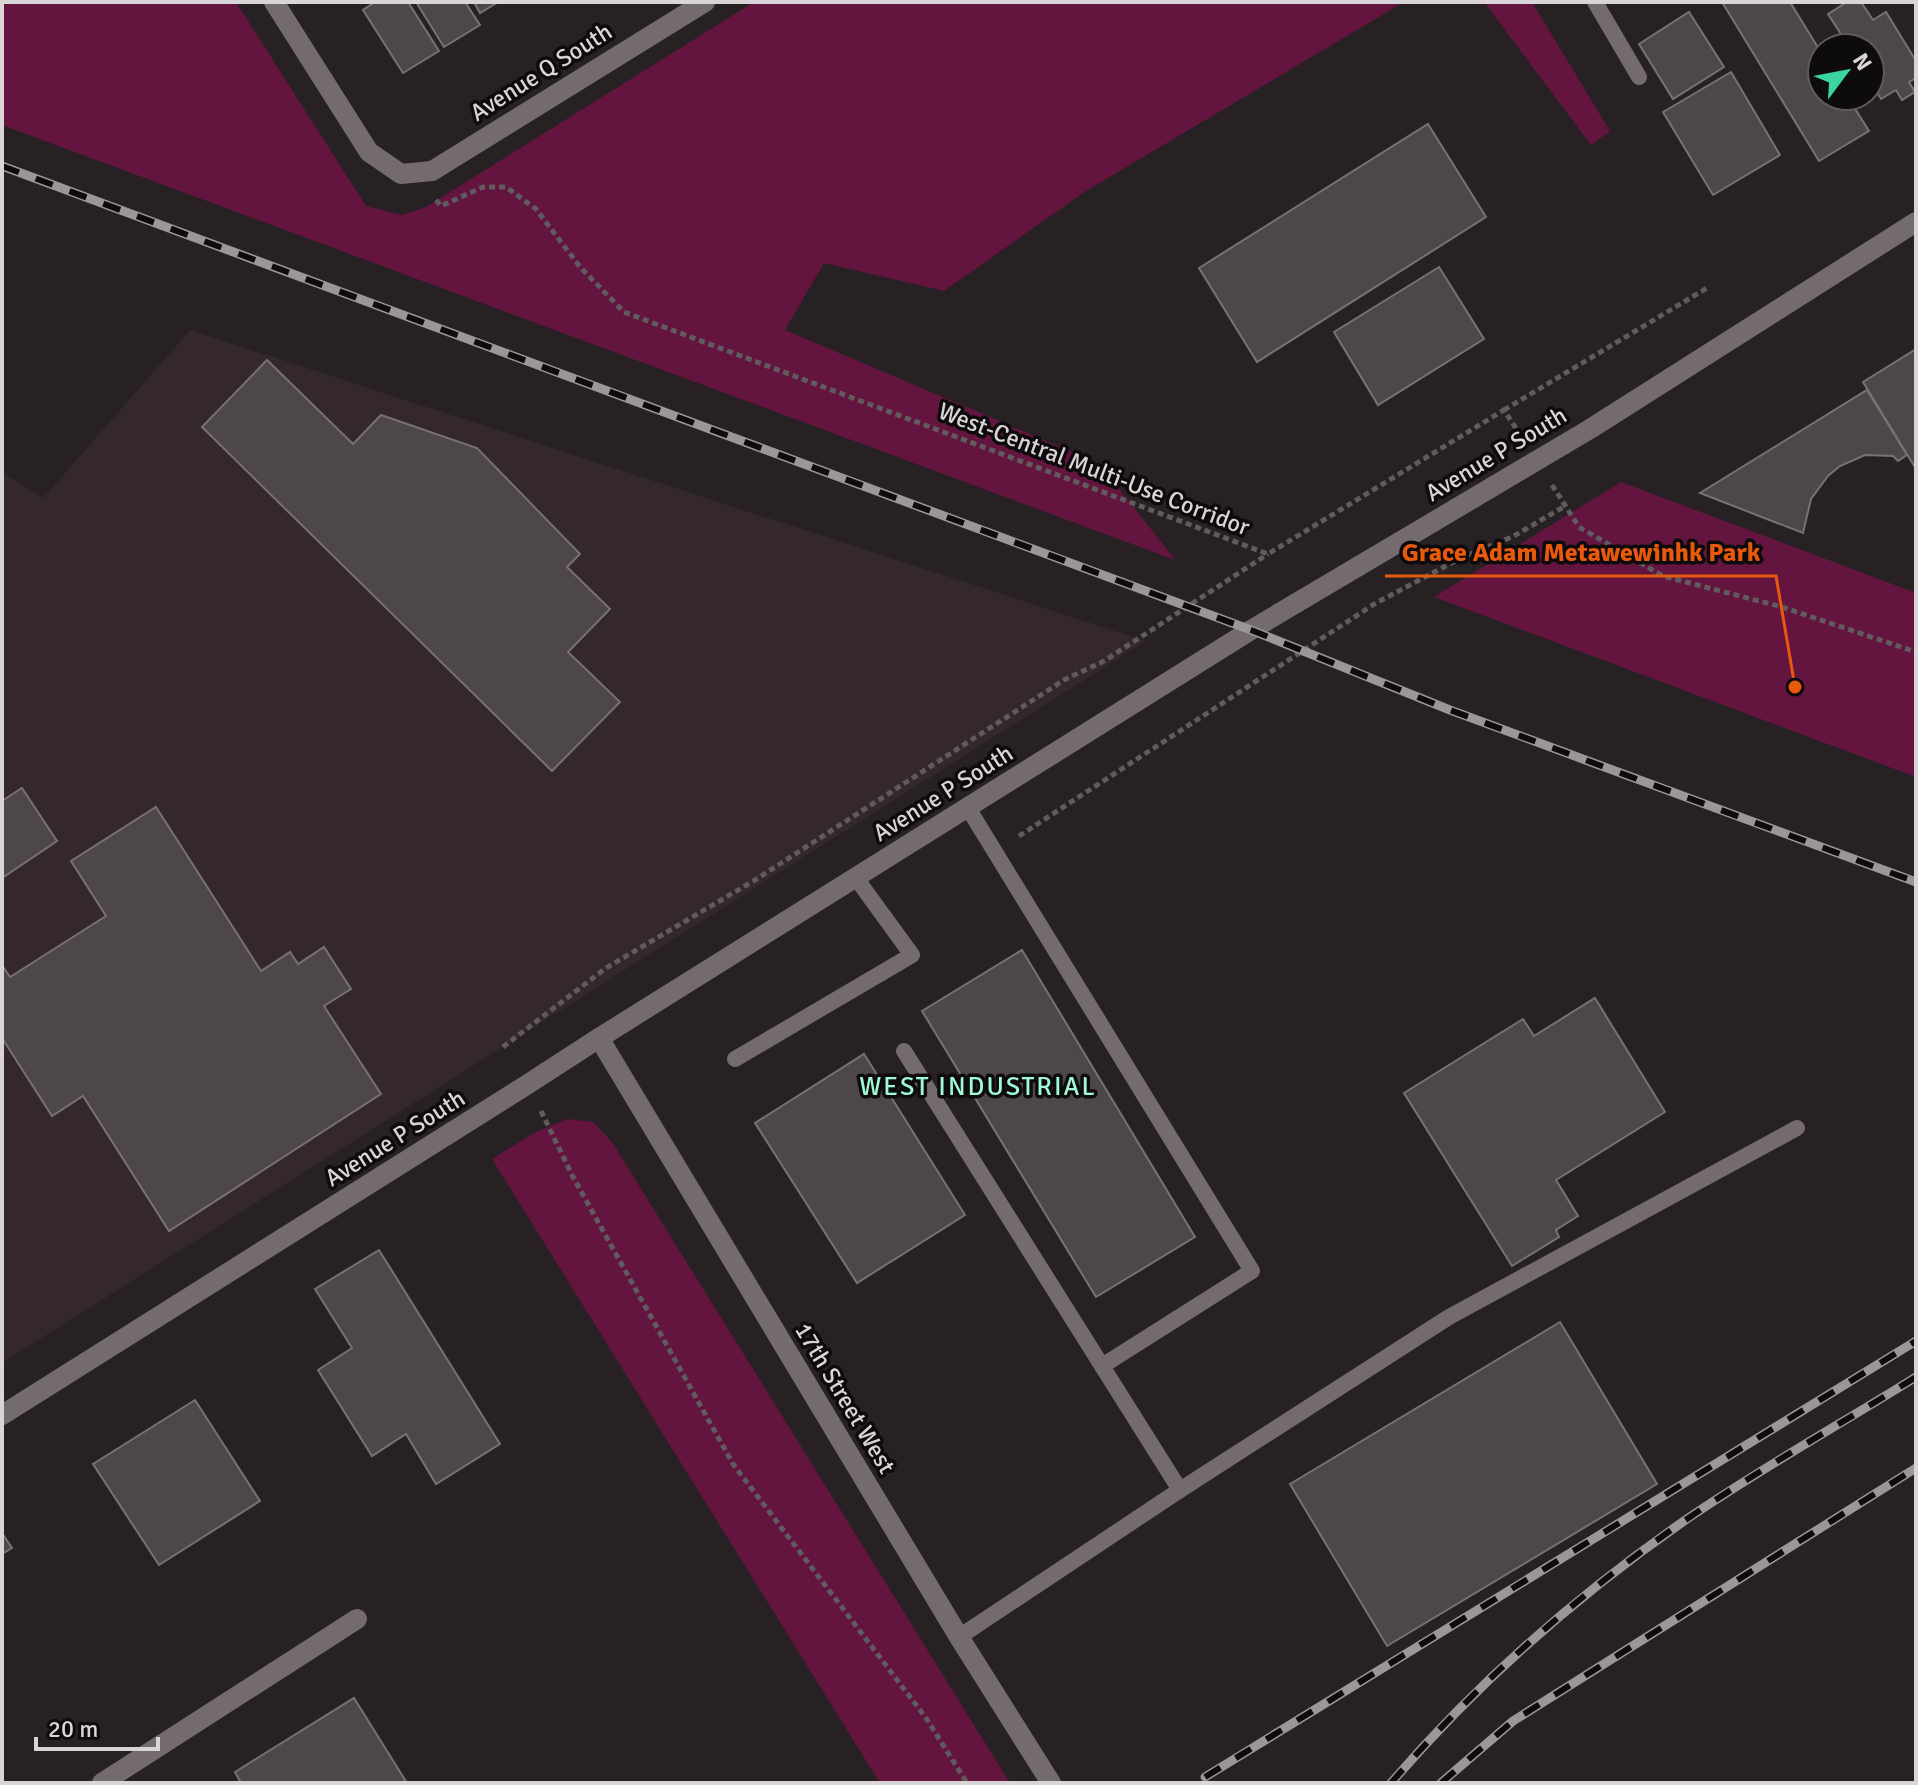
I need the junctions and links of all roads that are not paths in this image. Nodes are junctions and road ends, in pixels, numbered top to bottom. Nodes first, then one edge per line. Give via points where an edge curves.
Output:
1 (274, 2) edge
2 (705, 2) edge
3 (1595, 2) edge
4 (1639, 77) dead end
5 (1916, 222) edge
6 (968, 808) junction
7 (856, 878) junction
8 (599, 1038) junction
9 (904, 1051) dead end
10 (735, 1059) dead end
11 (1797, 1128) dead end
12 (1102, 1366) junction
13 (2, 1415) edge
14 (1180, 1490) junction
15 (357, 1619) dead end
16 (959, 1637) junction
17 (102, 1783) edge
18 (1051, 1783) edge

1 - 2 main road, Avenue Q South via 369,152 410,173 432,171
3 - 4 lane
5 - 6 main road, Avenue P South
6 - 7 main road, Avenue P South
6 - 12 lane via 1252,1271
7 - 8 main road, Avenue P South
7 - 10 lane via 912,955
8 - 13 main road, Avenue P South
8 - 16 main road, 17th Street West
9 - 12 lane
11 - 14 lane via 1449,1317
12 - 14 lane
14 - 16 lane
15 - 17 main road
16 - 18 main road, 17th Street West

